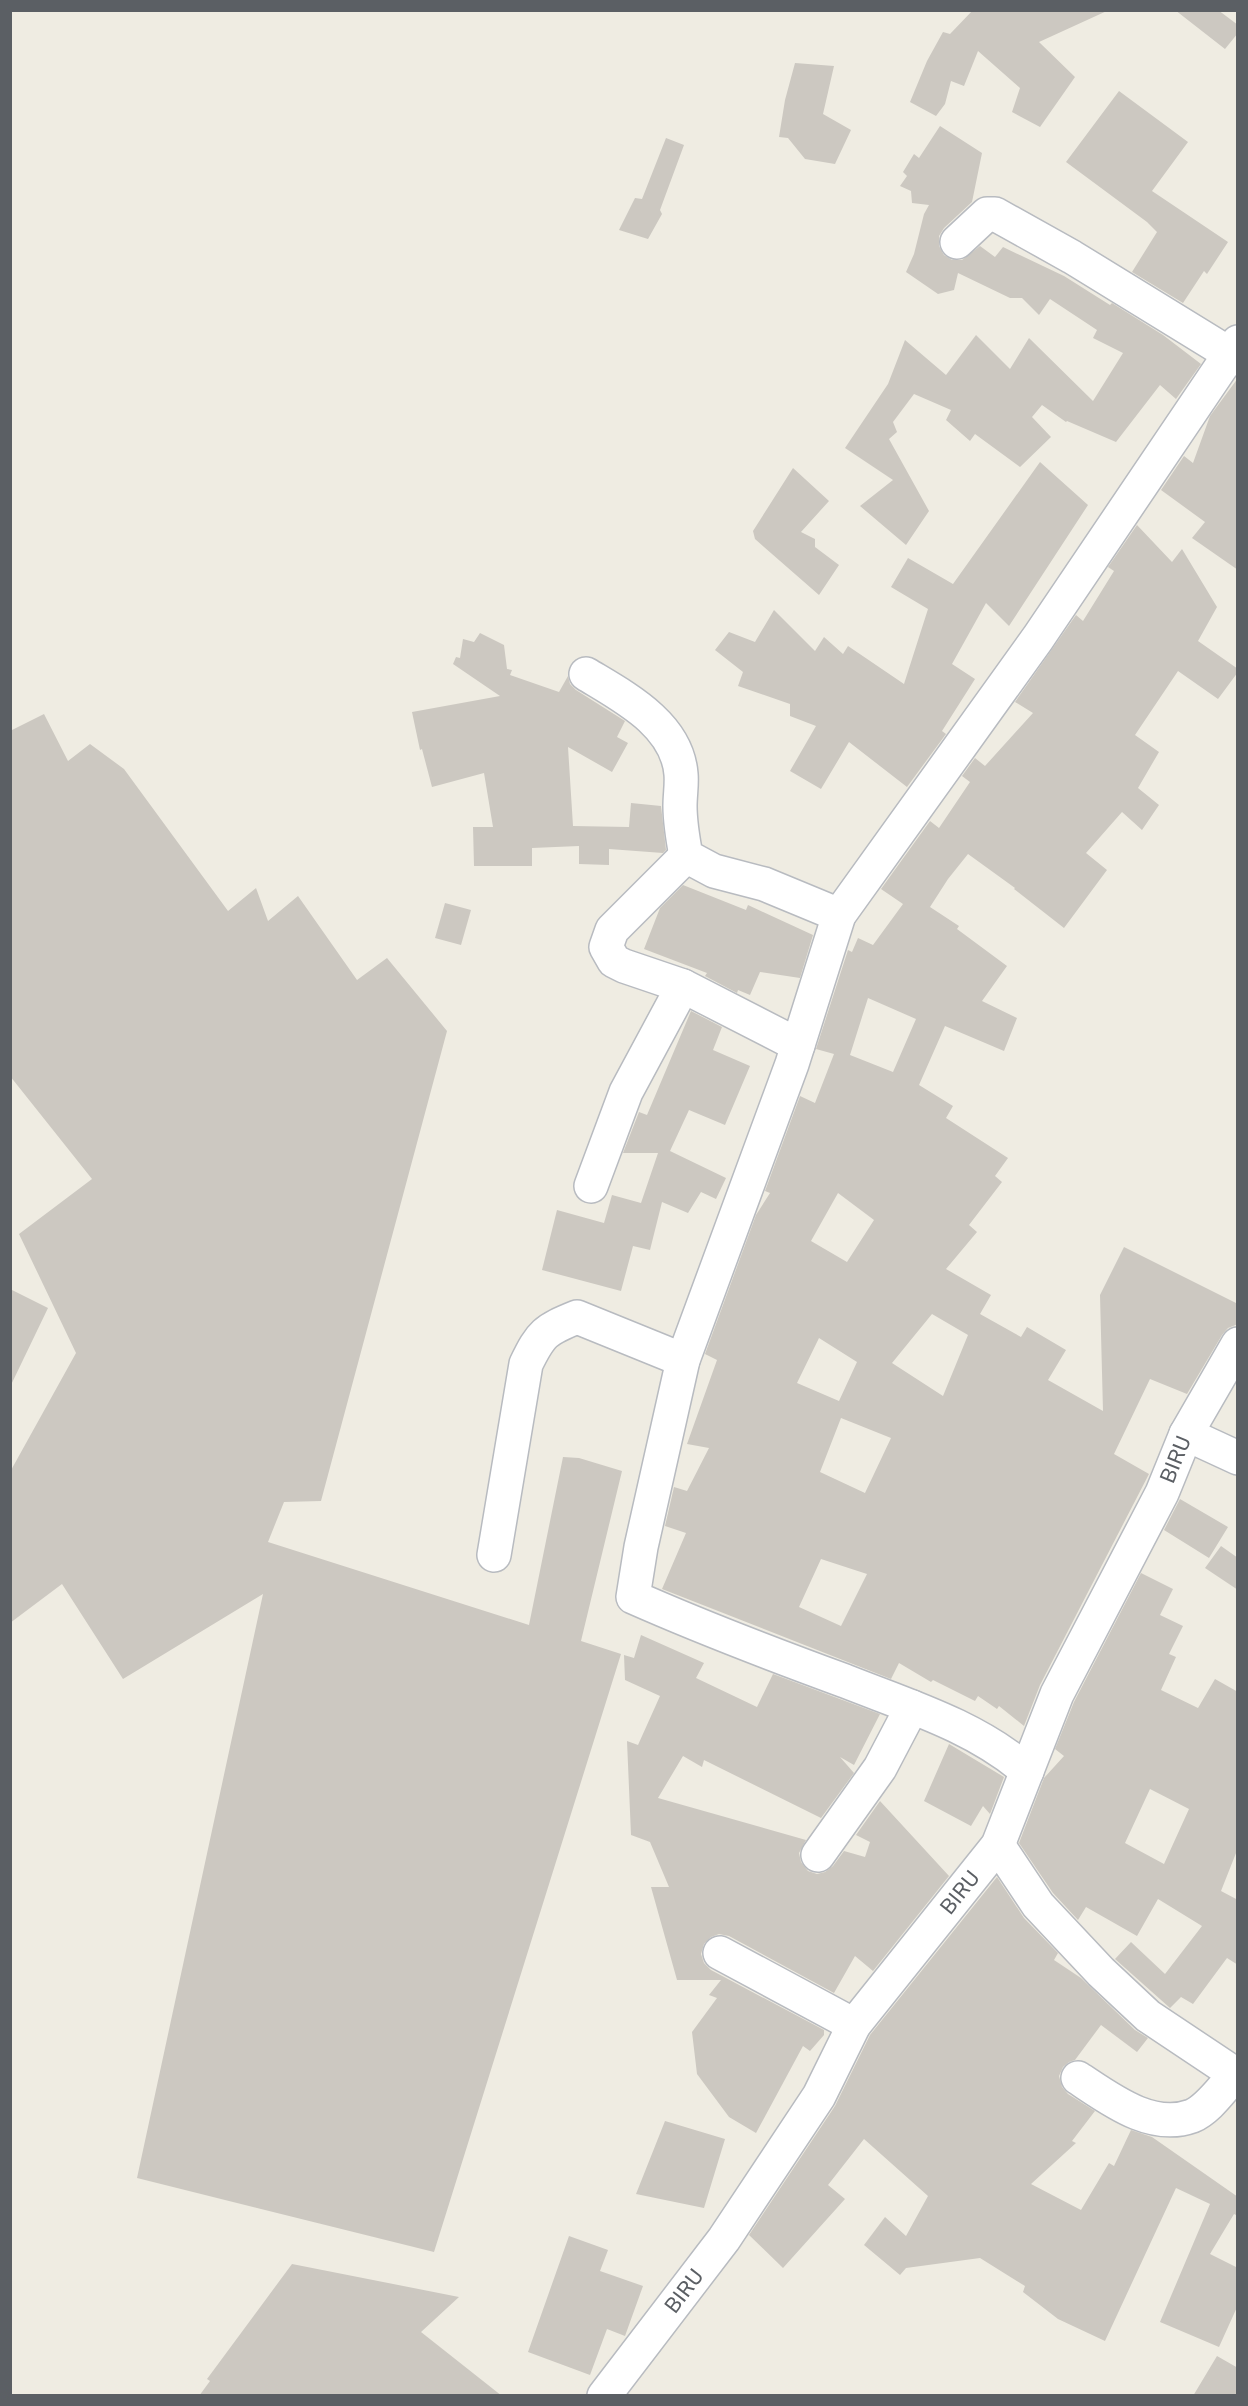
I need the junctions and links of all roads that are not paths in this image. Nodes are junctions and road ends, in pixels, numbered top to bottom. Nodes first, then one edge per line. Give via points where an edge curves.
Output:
1 (957, 242) dead end
2 (1235, 352) edge
3 (586, 674) dead end
4 (686, 856) junction
5 (839, 915) junction
6 (683, 986) junction
7 (798, 1045) junction
8 (591, 1186) dead end
9 (1238, 1344) edge
10 (683, 1359) junction
11 (1185, 1434) junction
12 (1238, 1458) edge
13 (494, 1555) dead end
14 (912, 1707) junction
15 (1027, 1771) junction
16 (998, 1845) junction
17 (818, 1856) dead end
18 (720, 1953) dead end
19 (854, 2025) junction
20 (1236, 2075) edge
21 (1078, 2078) dead end
22 (604, 2396) edge

1 - 2 street via 987,214 995,214
2 - 5 street via 1001,690
3 - 4 street via 631,701 670,740 681,773 680,807
4 - 5 street via 714,871 764,884
4 - 6 street via 612,930 606,947 614,961
5 - 7 street
6 - 7 street
6 - 8 street via 626,1092
7 - 10 street
9 - 11 street, BIRU
10 - 13 street via 577,1317 552,1327 538,1339 526,1364
10 - 14 street via 633,1597 700,1627
11 - 12 street
11 - 15 street, BIRU via 1162,1494 1057,1695
14 - 15 street via 1004,1751
14 - 17 street via 880,1768
15 - 16 street, BIRU
16 - 19 street, BIRU
16 - 20 street via 1038,1905 1101,1972 1148,2016
18 - 19 street
19 - 22 street, BIRU via 819,2096 736,2221
20 - 21 street via 1193,2116 1165,2120 1116,2103

